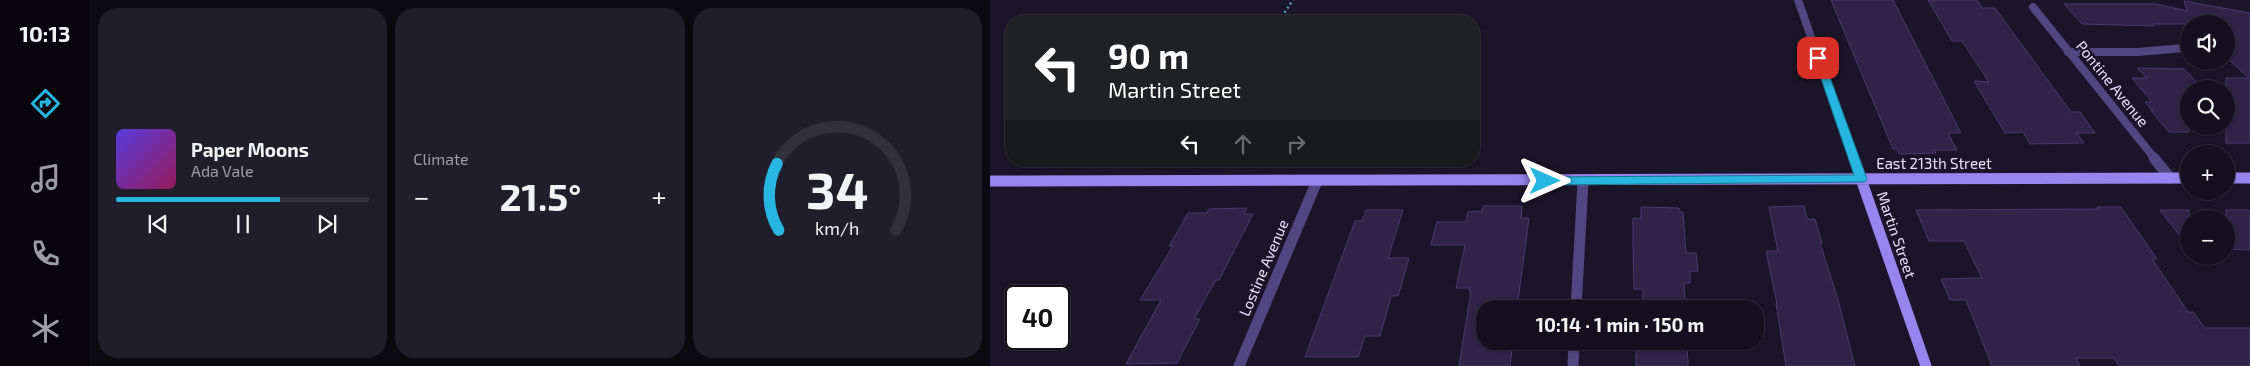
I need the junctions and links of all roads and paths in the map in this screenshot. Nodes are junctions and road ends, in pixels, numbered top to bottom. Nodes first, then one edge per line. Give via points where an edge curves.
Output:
1 (1293, 0) edge
2 (1798, 0) edge
3 (2033, 7) dead end
4 (1284, 15) edge
5 (2180, 48) edge
6 (2068, 52) junction
7 (2170, 178) junction
8 (2180, 178) edge
9 (2235, 178) edge
10 (2250, 178) edge
11 (1861, 179) junction
12 (990, 181) edge
13 (1317, 181) junction
14 (1583, 181) junction
15 (1576, 300) edge
16 (1574, 350) edge
17 (1239, 366) edge
18 (1573, 366) edge
19 (1926, 366) edge

1 - 4 path
2 - 11 street, Martin Street
3 - 6 street, Pontine Avenue
5 - 6 street
6 - 7 street, Pontine Avenue
7 - 8 street, East 213th Street
7 - 11 street, East 213th Street
9 - 10 street
11 - 14 street, East 213th Street
11 - 19 street, Martin Street
12 - 13 street, East 213th Street
13 - 14 street, East 213th Street
13 - 17 street, Lostine Avenue
14 - 15 street
16 - 18 street

